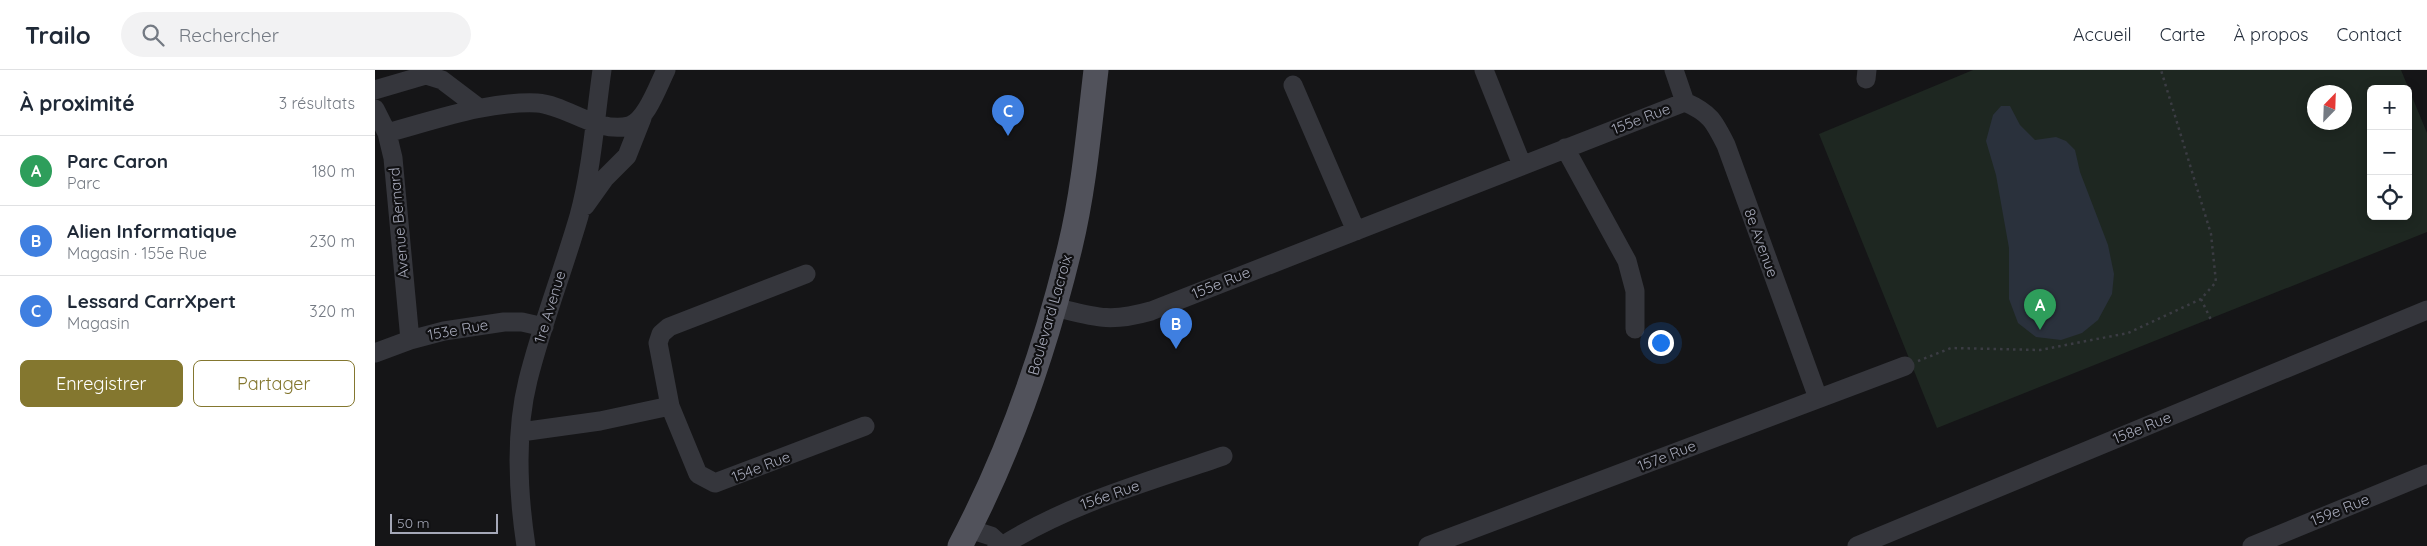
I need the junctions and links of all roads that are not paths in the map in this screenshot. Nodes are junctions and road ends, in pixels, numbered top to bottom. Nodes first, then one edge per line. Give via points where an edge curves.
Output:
1 (602, 70) edge
2 (666, 70) edge
3 (1095, 70) edge
4 (1484, 70) edge
5 (1673, 70) edge
6 (1293, 85) dead end
7 (375, 90) edge
8 (1685, 102) junction
9 (479, 108) junction
10 (375, 109) edge
11 (642, 118) junction
12 (595, 122) junction
13 (387, 133) junction
14 (1565, 148) junction
15 (1522, 165) junction
16 (579, 216) junction
17 (1356, 231) junction
18 (806, 274) dead end
19 (1054, 307) junction
20 (2427, 310) edge
21 (544, 328) junction
22 (1635, 329) dead end
23 (410, 340) junction
24 (375, 353) edge
25 (1905, 366) road end
26 (1818, 398) junction
27 (670, 406) junction
28 (865, 426) dead end
29 (521, 432) junction
30 (1223, 456) dead end
31 (2427, 474) edge
32 (964, 537) edge
33 (526, 546) edge
34 (1002, 546) edge
35 (1428, 546) edge
36 (1857, 546) edge
37 (2252, 546) edge

1 - 12 street, 1re Avenue
2 - 11 street
3 - 19 main road, Boulevard Lacroix via 1072,236
4 - 15 street
5 - 8 street, 155e Rue
6 - 17 street
7 - 9 street via 426,75 441,80
8 - 14 street, 155e Rue
8 - 26 street, 8e Avenue via 1708,114 1722,138
9 - 12 street via 540,103
9 - 13 street
10 - 13 street, Avenue Bernard
11 - 12 street via 629,126
11 - 16 street via 627,156 592,194
12 - 16 street, 1re Avenue
13 - 23 street, Avenue Bernard via 393,158
14 - 15 street, 155e Rue
14 - 22 street via 1627,261 1635,292
15 - 17 street, 155e Rue
16 - 21 street, 1re Avenue
17 - 19 street, 155e Rue via 1127,318 1099,318
18 - 27 street, 154e Rue via 669,327 661,334 658,343
19 - 32 main road, Boulevard Lacroix via 1021,411
20 - 36 street, 158e Rue
21 - 23 street, 153e Rue via 522,322 504,322
21 - 29 street, 1re Avenue via 528,380
23 - 24 street, 153e Rue
25 - 26 street, 157e Rue
26 - 35 street, 157e Rue
27 - 28 street, 154e Rue via 699,474 715,483
27 - 29 street via 600,421
29 - 33 street, 1re Avenue
30 - 34 street, 156e Rue via 1066,510
31 - 37 street, 159e Rue
32 - 34 street via 991,536

